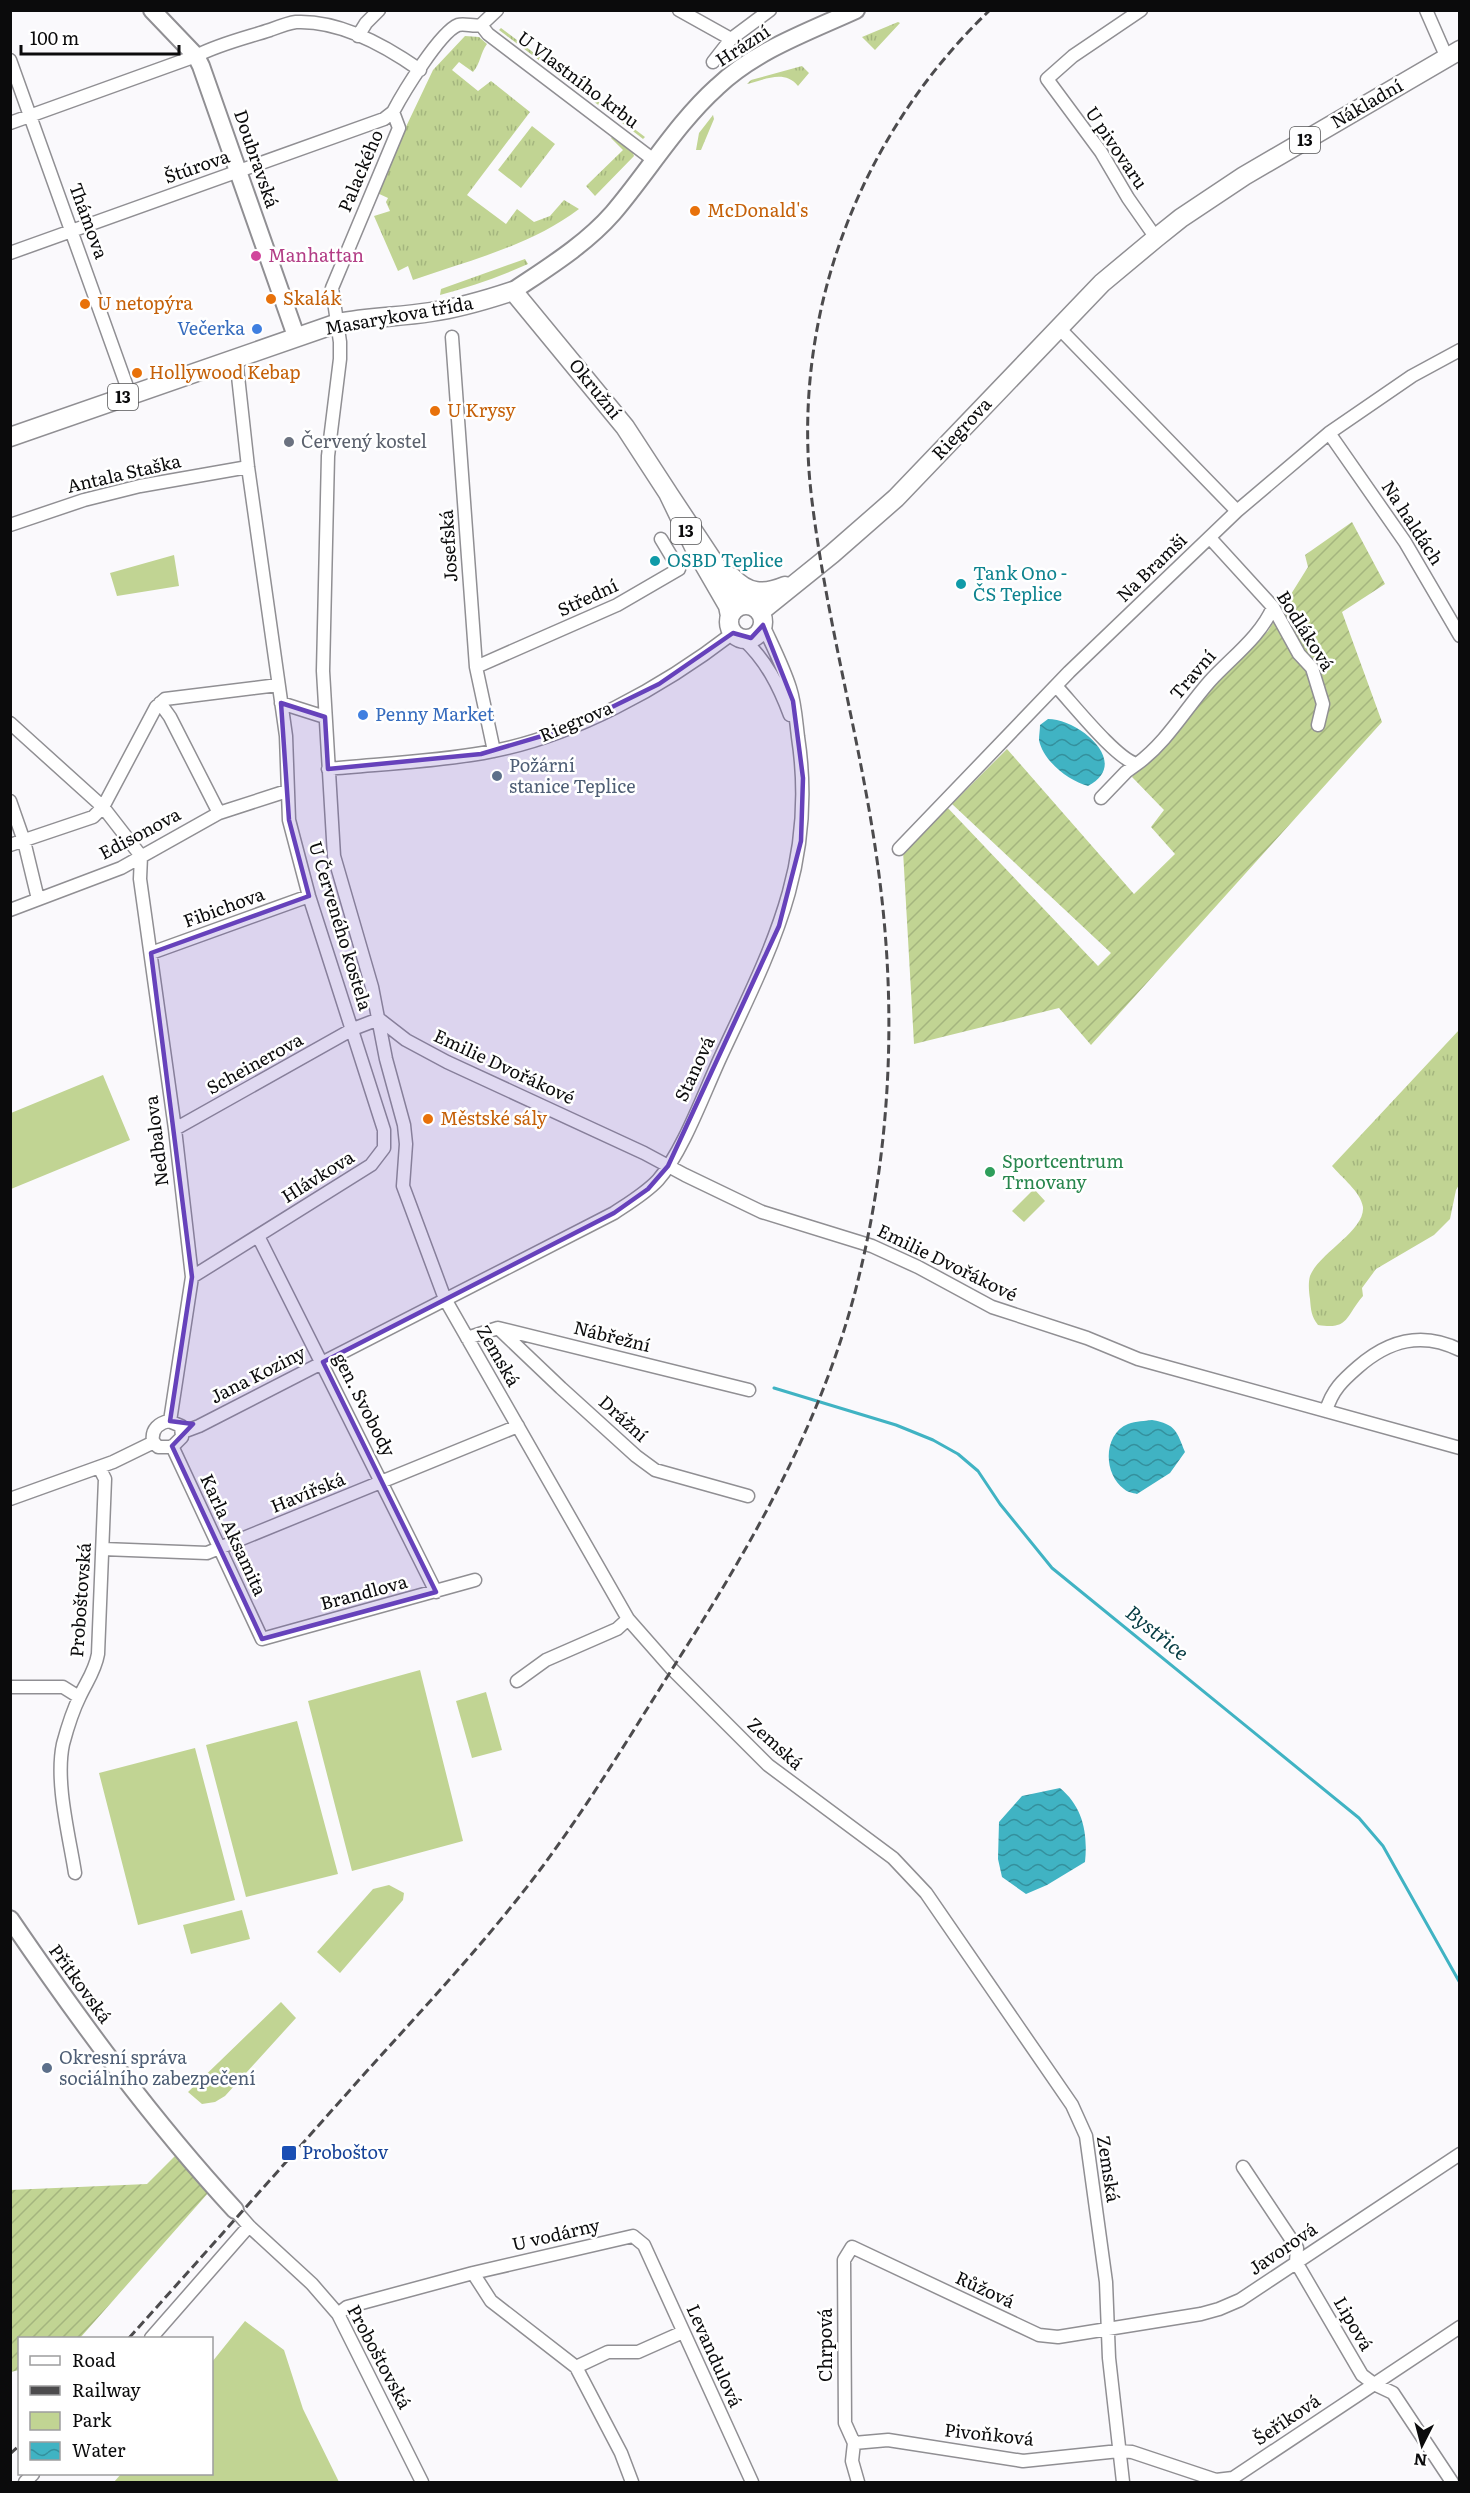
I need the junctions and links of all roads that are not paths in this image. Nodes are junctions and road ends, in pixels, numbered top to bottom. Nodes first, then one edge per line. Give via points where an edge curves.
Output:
1 (152, 10) edge
2 (378, 10) edge
3 (497, 10) edge
4 (680, 10) edge
5 (770, 10) edge
6 (856, 10) edge
7 (1141, 10) edge
8 (1425, 10) edge
9 (482, 25) junction
10 (358, 36) junction
11 (731, 39) junction
12 (1453, 54) edge
13 (196, 57) junction
14 (10, 60) edge
15 (713, 62) dead end
16 (420, 70) junction
17 (717, 87) joint
18 (393, 112) junction
19 (31, 116) junction
20 (10, 123) edge
21 (655, 161) junction
22 (240, 171) junction
23 (73, 231) junction
24 (1156, 238) junction
25 (10, 253) edge
26 (513, 291) junction
27 (338, 323) junction
28 (1058, 327) junction
29 (296, 336) junction
30 (452, 337) dead end
31 (1460, 350) edge
32 (236, 358) junction
33 (130, 395) junction
34 (1329, 433) junction
35 (10, 436) edge
36 (248, 466) junction
37 (669, 493) junction
38 (1238, 511) junction
39 (10, 525) edge
40 (662, 538) dead end
41 (700, 538) junction
42 (1210, 538) junction
43 (800, 580) junction
44 (1273, 608) junction
45 (756, 614) junction
46 (735, 629) junction
47 (1460, 636) edge
48 (476, 667) junction
49 (278, 685) junction
50 (1056, 686) junction
51 (160, 703) junction
52 (281, 703) junction
53 (325, 717) junction
54 (10, 723) edge
55 (1318, 725) dead end
56 (797, 733) junction
57 (494, 751) junction
58 (1137, 764) junction
59 (328, 769) junction
60 (287, 791) junction
61 (1101, 798) dead end
62 (10, 801) edge
63 (103, 807) junction
64 (219, 813) junction
65 (24, 841) junction
66 (10, 845) edge
67 (899, 849) dead end
68 (141, 856) junction
69 (309, 896) junction
70 (38, 899) junction
71 (10, 910) edge
72 (151, 953) junction
73 (379, 1019) junction
74 (353, 1029) junction
75 (175, 1130) junction
76 (668, 1167) junction
77 (258, 1236) junction
78 (192, 1277) junction
79 (445, 1299) junction
80 (498, 1328) junction
81 (467, 1338) junction
82 (1460, 1350) edge
83 (323, 1362) junction
84 (749, 1390) dead end
85 (1326, 1410) junction
86 (170, 1421) junction
87 (518, 1426) junction
88 (183, 1432) junction
89 (154, 1442) junction
90 (172, 1446) junction
91 (1460, 1448) edge
92 (99, 1467) junction
93 (382, 1482) junction
94 (748, 1496) dead end
95 (10, 1499) edge
96 (220, 1547) junction
97 (103, 1549) junction
98 (476, 1580) dead end
99 (436, 1592) junction
100 (628, 1619) junction
101 (262, 1640) joint
102 (517, 1681) dead end
103 (10, 1687) edge
104 (79, 1697) junction
105 (75, 1873) dead end
106 (10, 1918) edge
107 (1460, 2154) edge
108 (1243, 2168) dead end
109 (235, 2210) joint
110 (249, 2226) junction
111 (644, 2245) joint
112 (852, 2247) joint
113 (1296, 2262) junction
114 (473, 2273) junction
115 (338, 2314) junction
116 (1460, 2327) edge
117 (1108, 2328) junction
118 (683, 2332) junction
119 (152, 2337) edge
120 (576, 2367) junction
121 (1374, 2384) junction
122 (854, 2443) junction
123 (1119, 2451) junction
124 (1234, 2480) edge
125 (422, 2482) edge
126 (632, 2482) edge
127 (752, 2482) edge
128 (858, 2482) edge
129 (1124, 2482) edge
130 (1452, 2482) edge

1 - 13 street, Doubravská
2 - 10 street
3 - 9 street
4 - 11 street
5 - 11 street
6 - 17 street, Hrázní via 762,54
7 - 24 street, U pivovaru via 1072,56 1047,79 1101,152
8 - 12 street
9 - 16 street, Palackého via 450,28
9 - 21 street, U Vlastního krbu via 488,34
10 - 13 street via 321,24 295,22
10 - 16 street
11 - 15 street
12 - 24 main road, Nákladní / 13 via 1244,176
13 - 19 street
13 - 22 street, Doubravská
14 - 19 street, Thámova
16 - 18 street, Palackého
17 - 21 street, Masarykova třída
18 - 22 street, Štúrova via 384,119
18 - 27 street, Palackého via 399,128 332,288
19 - 20 street
19 - 23 street, Thámova
21 - 26 street, Masarykova třída via 604,222 572,251
22 - 23 street, Štúrova
22 - 29 street, Doubravská
23 - 25 street, Štúrova
23 - 33 street, Thámova
24 - 28 main road, Riegrova / 13 via 1102,282
26 - 27 main road, Masarykova třída / 13 via 465,306
26 - 37 main road, Okružní / 13 via 625,427
27 - 29 main road, Masarykova třída / 13
27 - 53 street, U Červeného kostela via 340,359 327,466
28 - 38 street
28 - 43 main road, Riegrova / 13 via 896,498
29 - 32 main road, Masarykova třída / 13
30 - 48 street, Josefská
31 - 34 street, Na Bramši via 1412,376
32 - 33 main road, Masarykova třída / 13
32 - 36 street, U Červeného kostela
33 - 35 main road, Masarykova třída / 13
34 - 38 street, Na Bramši
34 - 47 street, Na haldách via 1405,542
36 - 39 street, Antala Staška via 129,488
36 - 49 street, U Červeného kostela
37 - 41 main road, Okružní / 13
37 - 46 main road, Okružní / 13 via 728,606
38 - 42 street, Na Bramši
40 - 48 street, Střední via 679,569 617,605
41 - 43 main road, 13 via 730,576 750,591 768,592
41 - 45 main road, Okružní / 13 via 733,591
42 - 44 street, Bodláková
42 - 50 street, Na Bramši
43 - 45 main road, Riegrova / 13
44 - 55 street, Bodláková via 1316,676 1323,704
44 - 58 street, Travní via 1264,624
45 - 46 main road, 13 via 737,607
45 - 46 main road, 13 via 755,636
45 - 56 street, Stanová via 790,688
46 - 56 street, Stanová via 772,674
46 - 57 street, Riegrova via 659,684 606,711 569,728
48 - 57 street, Josefská
49 - 51 street via 170,697
49 - 52 street, U Červeného kostela
50 - 58 street via 1118,752
50 - 67 street, Na Bramši
51 - 63 street
51 - 64 street
52 - 53 street
52 - 60 street, U Červeného kostela
53 - 59 street, U Červeného kostela
54 - 63 street
56 - 76 street, Stanová via 803,822 779,926
57 - 59 street, Riegrova
58 - 61 street, Travní
59 - 73 street, U Červeného kostela via 334,856
60 - 64 street, Edisonova
60 - 69 street, U Červeného kostela via 289,820
62 - 65 street
63 - 65 street via 93,817
63 - 68 street
64 - 68 street, Edisonova
65 - 66 street
65 - 70 street
68 - 70 street, Edisonova via 121,868
68 - 72 street, Nedbalova via 140,879
69 - 72 street, Fibichova
69 - 74 street, U Červeného kostela
70 - 71 street, Edisonova
72 - 75 street, Nedbalova
73 - 74 street, U Červeného kostela
73 - 76 street, Emilie Dvořákové via 406,1040 447,1062
73 - 79 street, Zemská via 405,1132 403,1185
74 - 75 street, Scheinerova
74 - 77 street, Hlávkova via 384,1130 384,1148 371,1165
75 - 78 street, Nedbalova
76 - 79 street, Stanová via 648,1189 614,1213
76 - 85 street, Emilie Dvořákové via 762,1212 885,1251 983,1303 1018,1317 1138,1359
77 - 78 street, Hlávkova
77 - 83 street, gen. Svobody
78 - 86 street, Nedbalova
79 - 81 street, Zemská
79 - 83 street, Jana Koziny
80 - 81 street
80 - 84 street, Nábřežní
80 - 94 street, Drážní via 655,1470
81 - 87 street, Zemská
82 - 85 street via 1443,1342 1407,1340 1375,1353 1341,1382
83 - 88 street, Jana Koziny
83 - 93 street, gen. Svobody
85 - 91 street, Emilie Dvořákové
86 - 88 street via 180,1424
86 - 89 street via 156,1428
87 - 93 street, Havířská
87 - 100 street, Zemská
88 - 90 street, Jana Koziny
89 - 90 street via 160,1447
89 - 92 street
90 - 96 street, Karla Aksamita
92 - 95 street
92 - 97 street, Proboštovská via 105,1479
93 - 96 street, Havířská
93 - 99 street, gen. Svobody
96 - 97 street, Havířská via 207,1553
96 - 101 street, Karla Aksamita
97 - 104 street, Proboštovská via 98,1654 92,1677
98 - 99 street, Brandlova
99 - 101 street, Brandlova
100 - 102 street via 617,1629 546,1660
100 - 117 street, Zemská via 768,1766 893,1858 926,1893 1072,2105 1086,2136 1106,2282
103 - 104 street via 63,1687
104 - 105 street, Proboštovská via 63,1745 62,1764
106 - 109 street, Přítkovská via 131,2086
107 - 113 street, Javorová
108 - 113 street, Lipová via 1297,2248
109 - 110 street, Proboštovská
110 - 115 street, Proboštovská via 312,2284
110 - 119 street
111 - 114 street, U vodárny via 633,2235
111 - 118 street, Levandulová
112 - 117 street, Růžová via 1039,2335 1058,2337
112 - 122 street, Chrpová via 844,2260 845,2423
113 - 117 street, Javorová via 1240,2300 1219,2309
113 - 121 street, Lipová via 1362,2375
114 - 115 street, U vodárny via 347,2307
114 - 120 street via 491,2301
115 - 125 street, Proboštovská
116 - 121 street, Šeříková
117 - 123 street, Zemská
118 - 120 street via 638,2352 608,2352
118 - 127 street, Levandulová
120 - 126 street
121 - 124 street, Šeříková
121 - 130 street, Lipová via 1394,2393
122 - 123 street, Pivoňková via 888,2440 1023,2461
122 - 128 street, Chrpová via 852,2461
123 - 124 street, Šeříková via 1216,2480
123 - 129 street, Zemská

